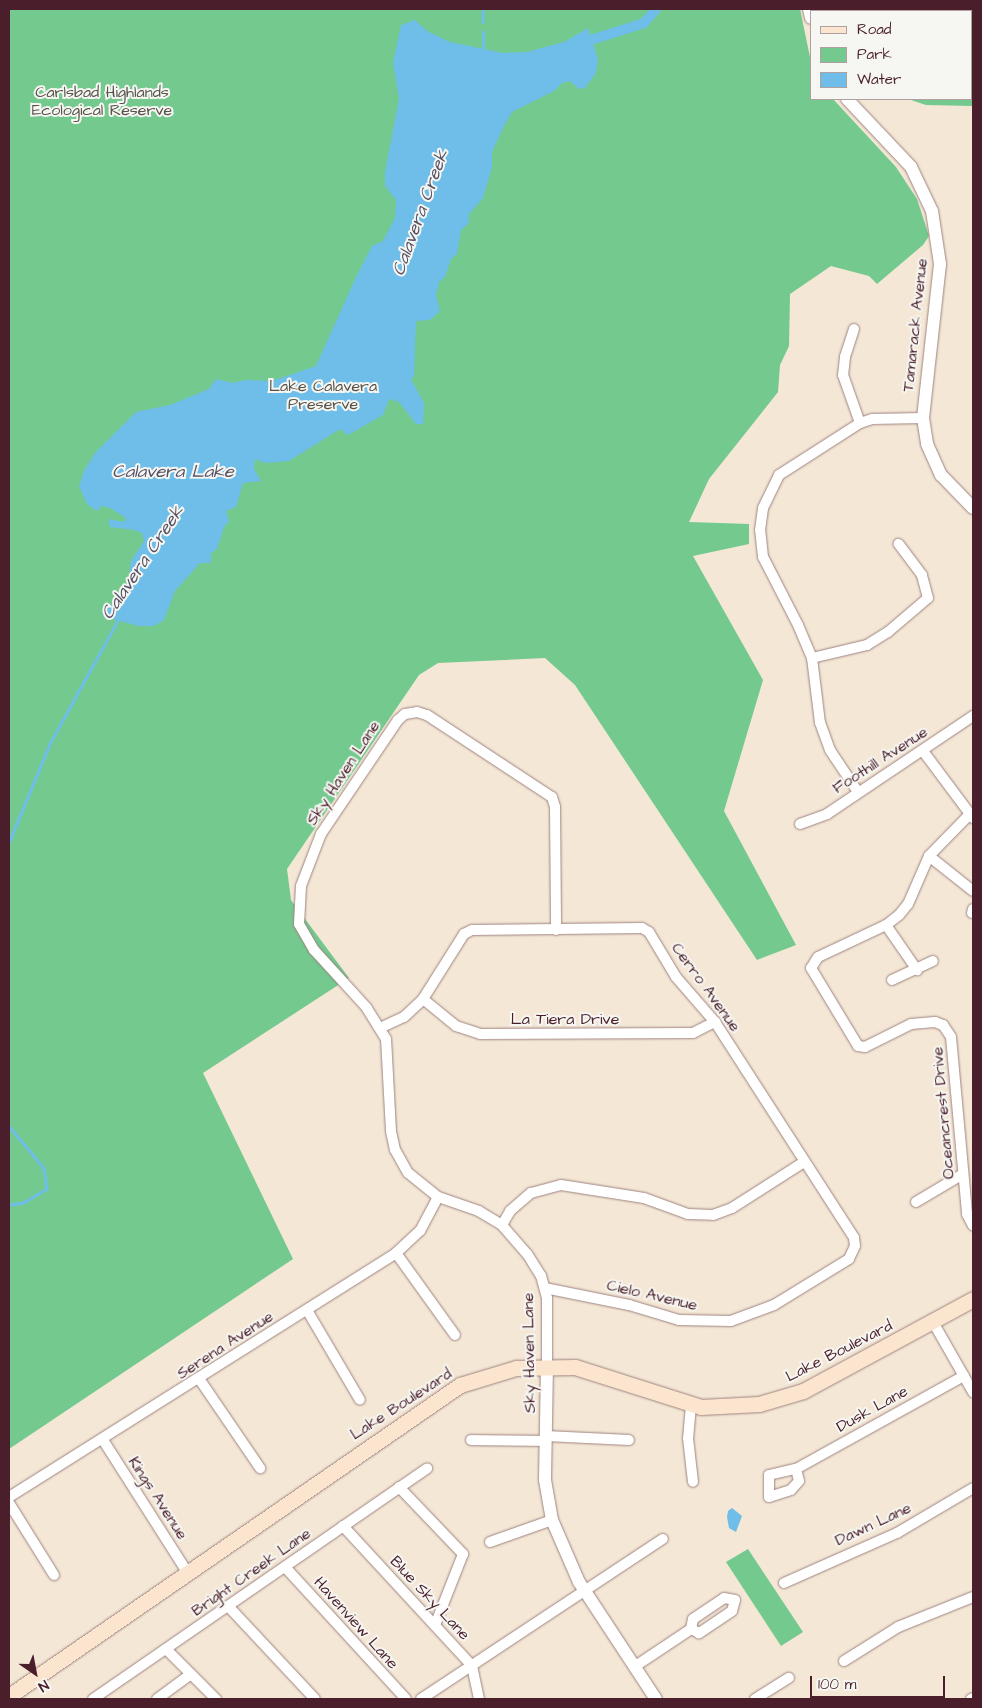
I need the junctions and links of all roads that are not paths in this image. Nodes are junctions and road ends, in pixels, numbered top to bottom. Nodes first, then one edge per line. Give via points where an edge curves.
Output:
1 (848, 100) edge
2 (854, 329) dead end
3 (923, 418) junction
4 (860, 424) junction
5 (973, 508) edge
6 (899, 544) dead end
7 (812, 658) junction
8 (973, 716) edge
9 (923, 751) junction
10 (858, 792) junction
11 (971, 817) edge
12 (800, 824) dead end
13 (929, 856) junction
14 (973, 891) edge
15 (886, 925) junction
16 (556, 930) junction
17 (933, 961) dead end
18 (917, 970) junction
19 (892, 980) dead end
20 (423, 999) junction
21 (714, 1022) junction
22 (380, 1028) junction
23 (804, 1162) junction
24 (963, 1174) junction
25 (438, 1197) junction
26 (916, 1202) dead end
27 (502, 1225) junction
28 (973, 1226) edge
29 (854, 1252) joint
30 (396, 1253) junction
31 (545, 1288) junction
32 (973, 1299) edge
33 (307, 1310) junction
34 (933, 1322) junction
35 (455, 1335) dead end
36 (547, 1365) junction
37 (964, 1376) junction
38 (200, 1380) junction
39 (973, 1392) edge
40 (360, 1400) dead end
41 (691, 1405) junction
42 (546, 1439) junction
43 (103, 1440) junction
44 (471, 1440) dead end
45 (629, 1440) dead end
46 (260, 1468) dead end
47 (427, 1469) dead end
48 (796, 1469) dead end
49 (693, 1482) dead end
50 (399, 1487) junction
51 (973, 1488) edge
52 (9, 1498) edge
53 (9, 1503) edge
54 (552, 1520) junction
55 (343, 1526) junction
56 (663, 1539) dead end
57 (490, 1542) dead end
58 (284, 1566) junction
59 (187, 1572) junction
60 (54, 1575) dead end
61 (784, 1583) dead end
62 (585, 1590) junction
63 (973, 1597) edge
64 (228, 1606) junction
65 (435, 1625) junction
66 (691, 1629) junction
67 (166, 1649) junction
68 (844, 1661) dead end
69 (472, 1666) junction
70 (634, 1666) junction
71 (190, 1674) junction
72 (789, 1678) dead end
73 (9, 1696) edge
74 (93, 1699) edge
75 (156, 1699) edge
76 (216, 1699) edge
77 (315, 1699) edge
78 (406, 1699) edge
79 (421, 1699) edge
80 (479, 1699) edge
81 (656, 1699) edge
82 (755, 1699) edge

1 - 3 street, Tamarack Avenue via 910,167 932,211 940,264
2 - 4 street via 843,375
3 - 4 street via 872,419
3 - 5 street, Tamarack Avenue via 927,444 941,475
4 - 7 street via 779,475 763,508 760,530 763,557
6 - 7 street via 922,575 928,598 888,632 867,645
7 - 10 street via 820,723 830,750
8 - 9 street, Foothill Avenue
9 - 10 street, Foothill Avenue
9 - 11 street
10 - 12 street, Foothill Avenue via 827,814
11 - 13 street
13 - 14 street
13 - 15 street via 908,904
15 - 18 street
15 - 24 street, Oceancrest Drive via 812,963 811,968 858,1046 863,1047 911,1024 935,1022 943,1025 951,1037
16 - 20 street, Cerro Avenue via 472,930 464,934
16 - 21 street, Cerro Avenue via 642,928 649,932 676,977
16 - 22 street, Sky Haven Lane via 555,806 552,797 427,715 417,712 398,720 321,834 301,886 299,924 314,950 367,1008
17 - 18 street
18 - 19 street
20 - 21 street, La Tiera Drive via 456,1026 480,1034 693,1033
20 - 22 street, Cerro Avenue via 404,1017
21 - 23 street, Cerro Avenue
22 - 25 street, Sky Haven Lane via 390,1062 391,1131 395,1150 408,1173
23 - 27 street via 732,1208 713,1215 688,1214 644,1198 561,1185 531,1193 510,1211
23 - 29 street, Cerro Avenue via 854,1238
24 - 26 street
24 - 28 street, Oceancrest Drive via 968,1214
25 - 27 street, Sky Haven Lane via 479,1211
25 - 30 street, Serena Avenue via 420,1231
27 - 31 street, Sky Haven Lane via 527,1254
29 - 31 street, Cielo Avenue via 849,1259 774,1305 731,1321 679,1320 630,1305
30 - 33 street, Serena Avenue
30 - 35 street
31 - 36 street, Sky Haven Lane
32 - 34 main road, Lake Boulevard
33 - 38 street, Serena Avenue
33 - 40 street
34 - 37 street
34 - 41 main road, Lake Boulevard via 785,1398 730,1407
36 - 41 main road, Lake Boulevard via 582,1369
36 - 42 street, Sky Haven Lane
36 - 59 main road, Lake Boulevard via 488,1375 447,1392
37 - 39 street
37 - 48 street, Dusk Lane
38 - 43 street, Serena Avenue
38 - 46 street
41 - 49 street via 688,1438
42 - 44 street
42 - 45 street
42 - 54 street, Sky Haven Lane via 545,1480
43 - 52 street, Serena Avenue
43 - 59 street, Kings Avenue
47 - 50 street, Bright Creek Lane
50 - 55 street, Bright Creek Lane
50 - 65 street via 463,1554
51 - 61 street, Dawn Lane via 897,1532
53 - 60 street
54 - 57 street
54 - 62 street, Sky Haven Lane
55 - 58 street, Bright Creek Lane
55 - 65 street, Blue Sky Lane
56 - 62 street
58 - 64 street, Bright Creek Lane
58 - 78 street, Havenview Lane
59 - 73 main road, Lake Boulevard
62 - 69 street
62 - 70 street, Sky Haven Lane
63 - 68 street via 898,1627
64 - 67 street, Bright Creek Lane
64 - 77 street
65 - 69 street, Blue Sky Lane
66 - 66 street via 693,1619 724,1598 735,1600 732,1611 699,1632
66 - 70 street
67 - 71 street
67 - 74 street, Bright Creek Lane
69 - 79 street
69 - 80 street
70 - 81 street, Sky Haven Lane
71 - 75 street
71 - 76 street
72 - 82 street

